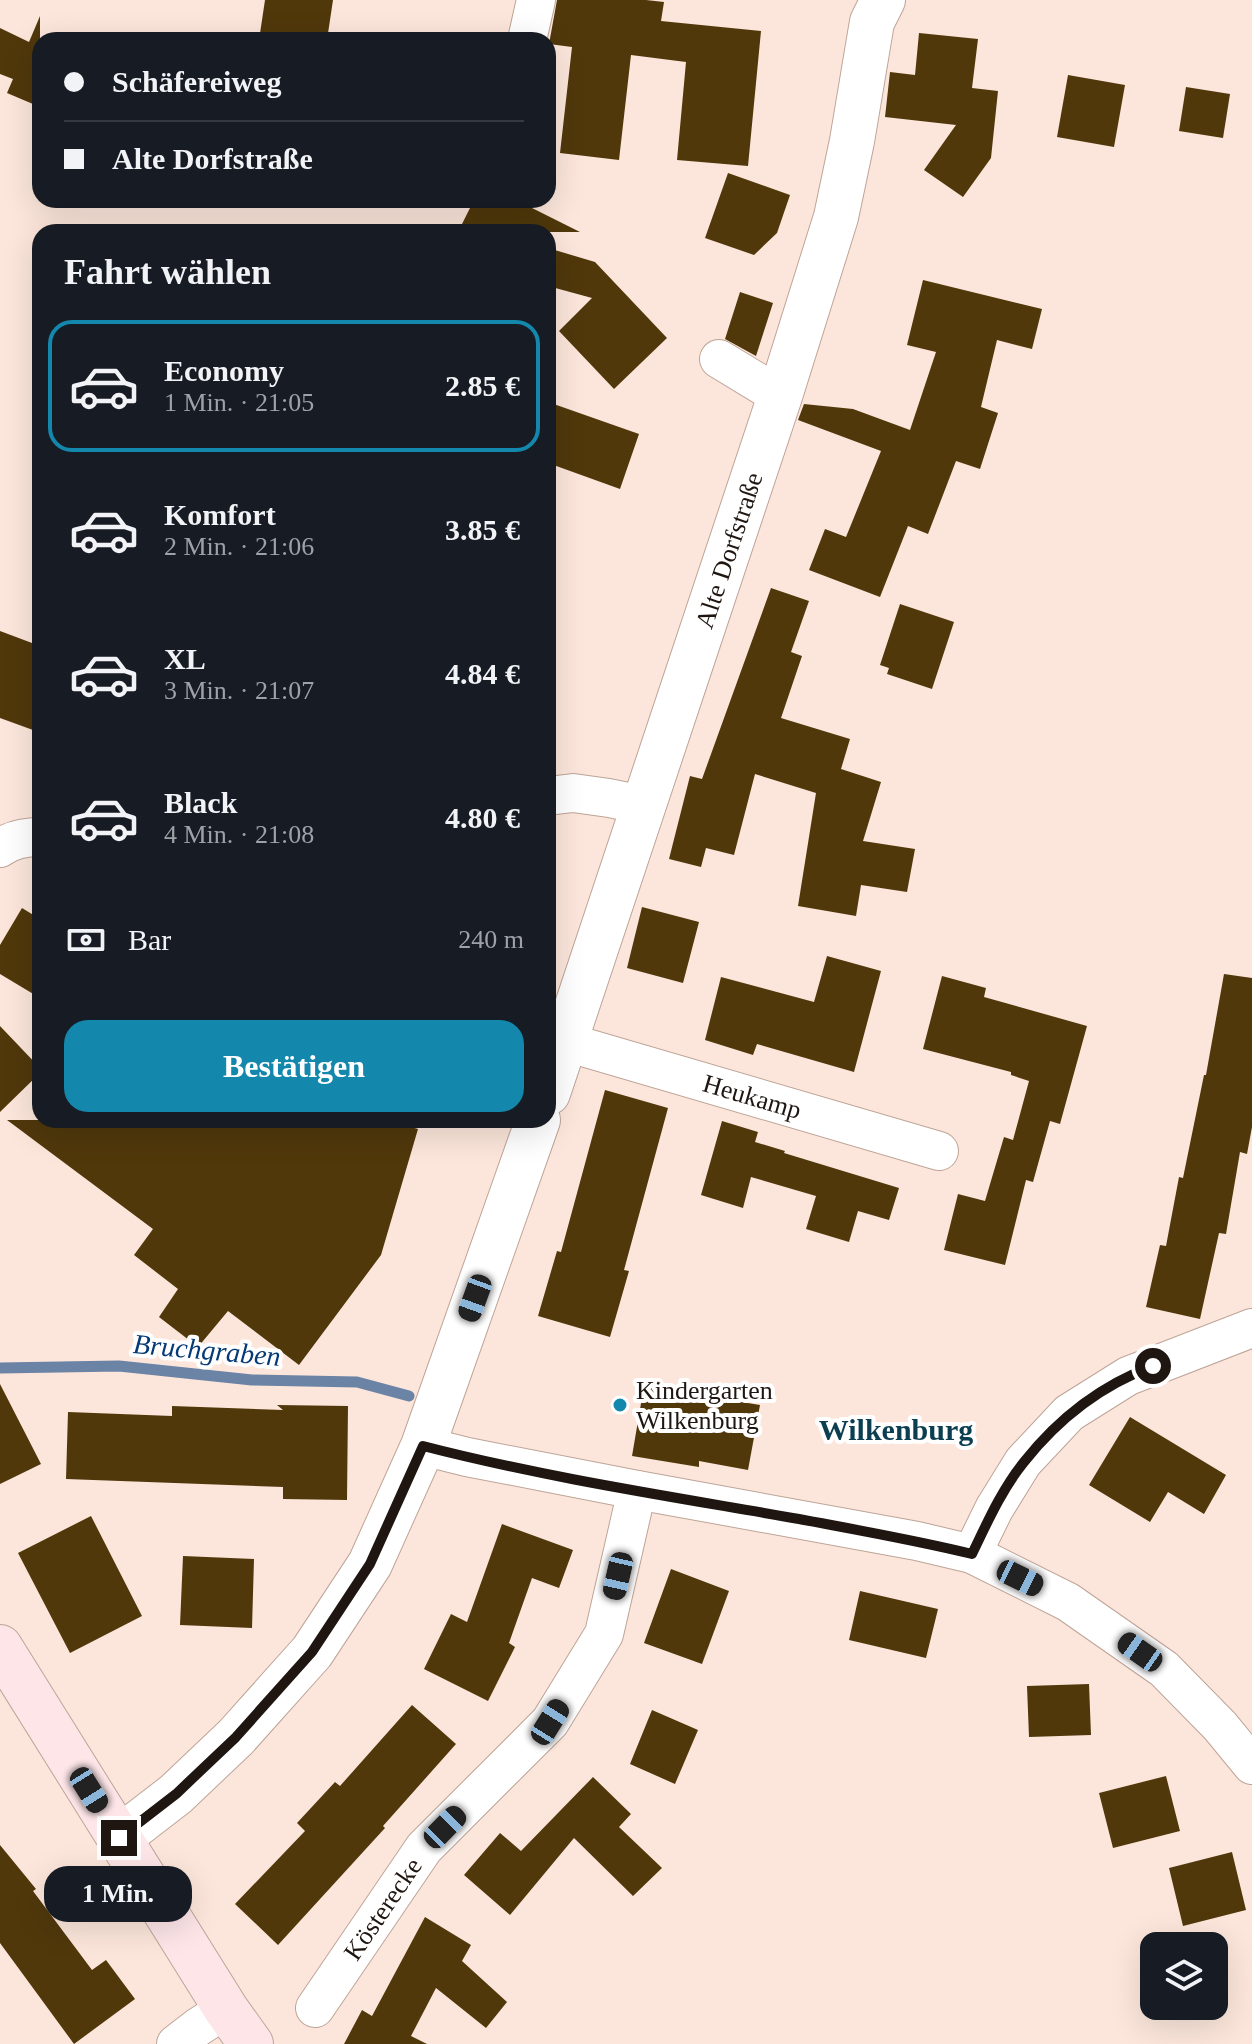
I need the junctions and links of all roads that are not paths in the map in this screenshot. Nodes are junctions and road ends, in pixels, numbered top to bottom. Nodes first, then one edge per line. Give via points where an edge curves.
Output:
1 (536, 0) edge
2 (874, 7) edge
3 (529, 32) edge
4 (719, 359) dead end
5 (780, 396) junction
6 (556, 795) edge
7 (643, 805) junction
8 (32, 837) edge
9 (0, 848) edge
10 (566, 1042) junction
11 (556, 1070) edge
12 (535, 1128) edge
13 (939, 1151) dead end
14 (1252, 1328) edge
15 (423, 1446) junction
16 (637, 1490) junction
17 (972, 1554) junction
18 (0, 1647) edge
19 (1252, 1765) edge
20 (119, 1838) junction
21 (315, 2008) dead end
22 (226, 2009) junction
23 (176, 2044) edge
24 (251, 2044) edge

1 - 3 street
2 - 5 street, Alte Dorfstraße via 836,217
4 - 5 street
5 - 7 street, Alte Dorfstraße
6 - 7 street
7 - 10 street, Alte Dorfstraße
8 - 9 street
10 - 11 street, Alte Dorfstraße
10 - 13 street, Heukamp
12 - 15 street
14 - 17 street via 1128,1376 1069,1413 1023,1462
15 - 16 street
15 - 20 street via 370,1564 312,1652 236,1737
16 - 17 street
16 - 21 street, Kösterecke via 604,1634 550,1722 424,1848
17 - 19 street via 1068,1602 1164,1669
18 - 20 main road
20 - 22 main road
22 - 23 street
22 - 24 main road

